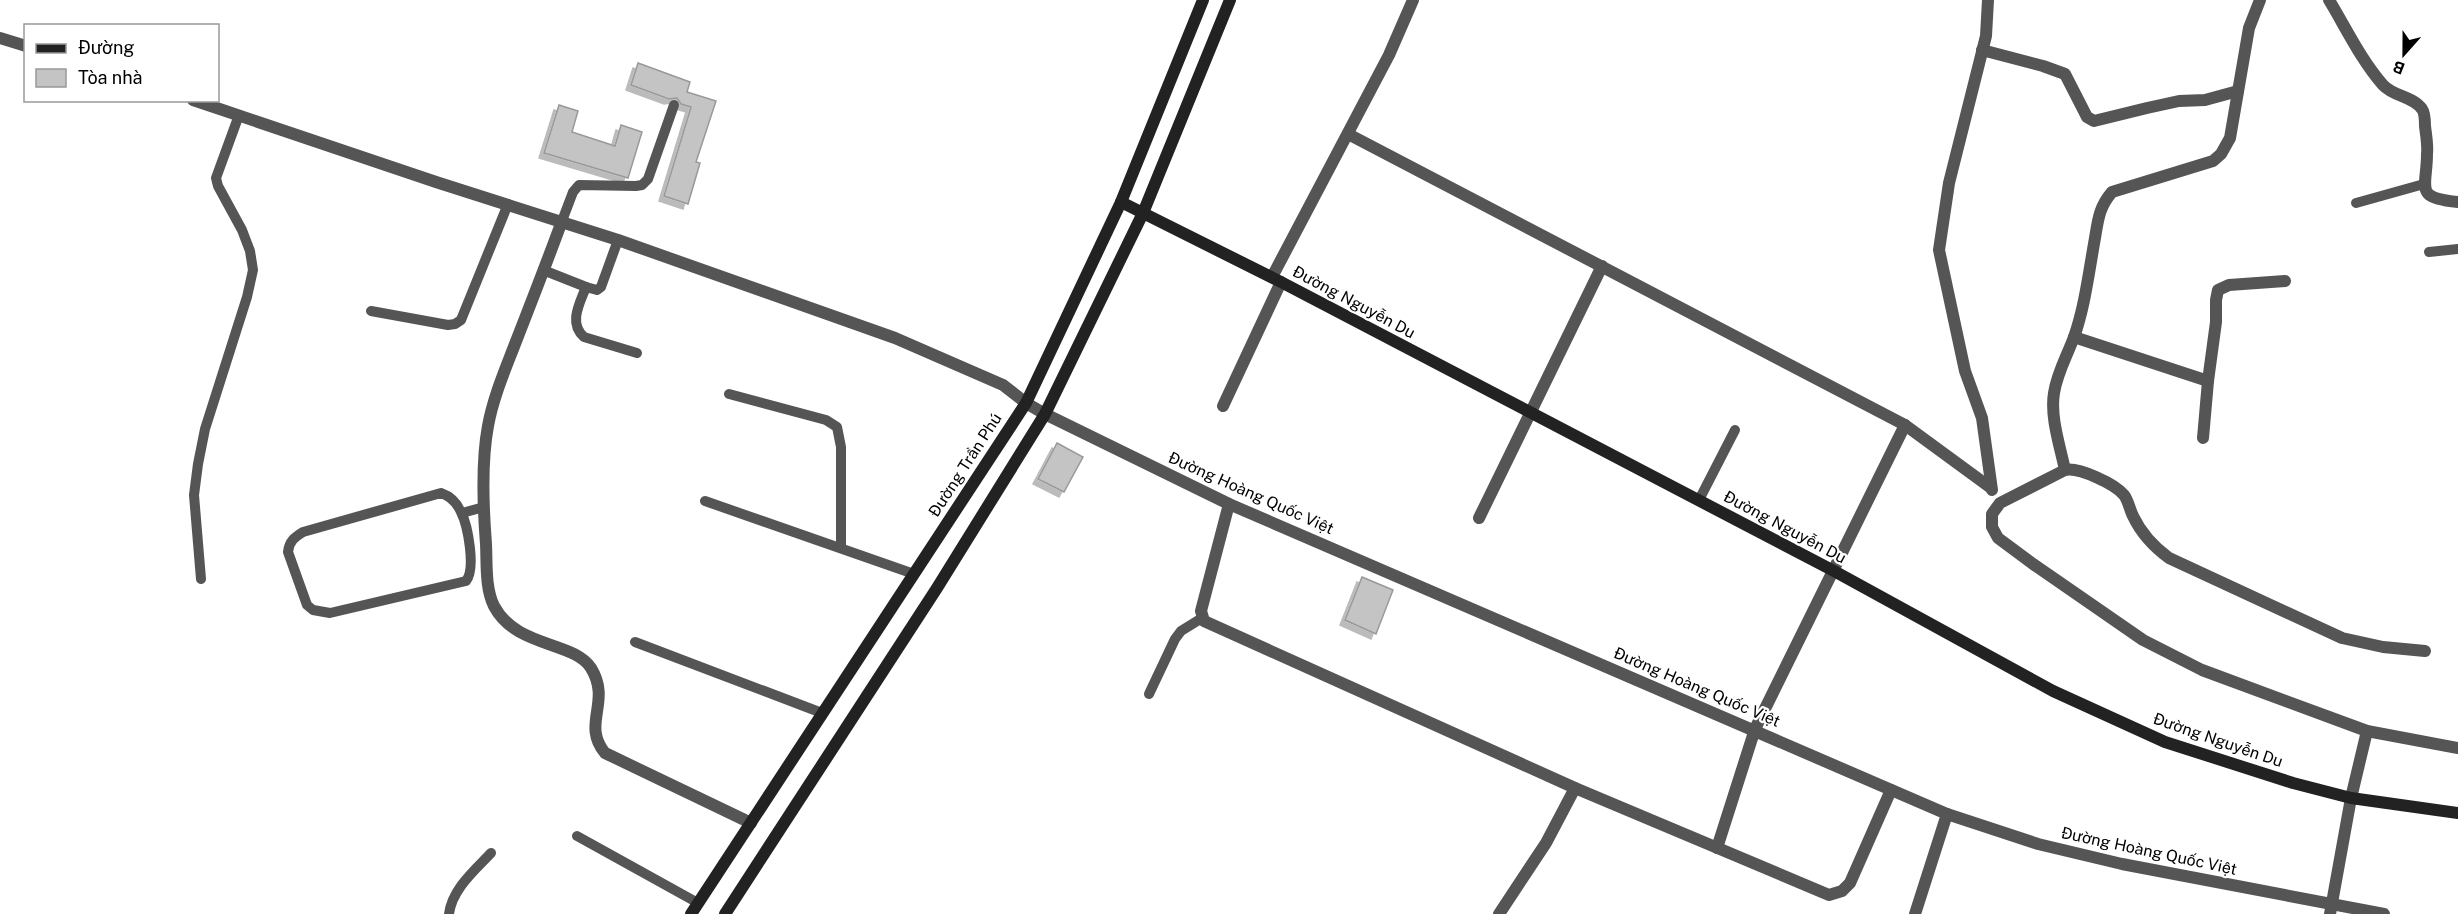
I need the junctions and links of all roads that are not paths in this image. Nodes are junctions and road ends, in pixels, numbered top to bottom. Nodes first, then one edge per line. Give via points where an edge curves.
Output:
1 (1203, 0) edge
2 (1230, 0) edge
3 (1413, 0) edge
4 (1988, 0) edge
5 (2260, 0) edge
6 (2329, 0) edge
7 (0, 38) edge
8 (24, 45) edge
9 (1982, 50) junction
10 (2238, 91) junction
11 (199, 102) edge
12 (674, 105) dead end
13 (239, 115) junction
14 (1348, 134) junction
15 (2424, 184) junction
16 (1120, 202) junction
17 (2356, 202) dead end
18 (2458, 202) edge
19 (508, 204) junction
20 (1143, 213) junction
21 (562, 221) junction
22 (618, 240) junction
23 (2458, 249) edge
24 (2429, 252) dead end
25 (1602, 266) junction
26 (543, 270) junction
27 (1276, 280) junction
28 (2285, 281) dead end
29 (586, 287) junction
30 (371, 311) dead end
31 (2074, 337) junction
32 (637, 353) dead end
33 (2208, 381) junction
34 (729, 394) dead end
35 (1026, 403) junction
36 (1223, 406) dead end
37 (1531, 413) junction
38 (1045, 414) junction
39 (1905, 425) junction
40 (1734, 430) dead end
41 (2203, 438) dead end
42 (2065, 470) junction
43 (1990, 488) junction
44 (1699, 500) junction
45 (705, 501) dead end
46 (2000, 503) junction
47 (1229, 504) junction
48 (484, 507) junction
49 (462, 513) junction
50 (1479, 518) dead end
51 (841, 548) junction
52 (1834, 571) junction
53 (914, 574) junction
54 (201, 579) dead end
55 (1202, 618) junction
56 (634, 642) dead end
57 (2425, 651) dead end
58 (1149, 694) dead end
59 (822, 713) junction
60 (1755, 729) junction
61 (2367, 731) junction
62 (2458, 748) edge
63 (1575, 788) junction
64 (1891, 790) junction
65 (2351, 798) junction
66 (2458, 813) edge
67 (1947, 814) junction
68 (751, 823) junction
69 (577, 836) dead end
70 (1717, 848) junction
71 (491, 853) dead end
72 (698, 903) junction
73 (2331, 909) edge
74 (449, 914) edge
75 (691, 914) edge
76 (726, 914) edge
77 (1499, 914) edge
78 (1915, 914) edge
79 (2384, 914) edge

1 - 16 main road, Đường Trần Phú
2 - 20 main road
3 - 14 street
4 - 9 street
5 - 10 street via 2249,28
6 - 15 street via 2385,87 2423,110 2427,154
7 - 8 street
9 - 10 street via 2065,74 2087,117 2094,121
9 - 43 street via 1949,183 1939,250 1965,371 1982,418
10 - 31 street via 2230,138 2213,161 2124,187 2103,202
11 - 13 street, Đường Hoàng Quốc Việt
12 - 21 lane via 648,179 636,186 579,185
13 - 19 street, Đường Hoàng Quốc Việt
13 - 54 lane via 216,178 242,230 253,270 205,429 198,465 194,495
14 - 25 street
14 - 27 street
15 - 17 lane
15 - 18 street via 2433,198
16 - 20 main road, Đường Nguyễn Du
16 - 35 main road, Đường Trần Phú
19 - 21 street, Đường Hoàng Quốc Việt
19 - 30 lane via 461,321 448,325
20 - 27 main road, Đường Nguyễn Du
20 - 38 main road
21 - 22 street, Đường Hoàng Quốc Việt
21 - 26 street
22 - 29 lane via 601,287
22 - 35 street, Đường Hoàng Quốc Việt via 895,338 1003,384
23 - 24 lane
25 - 37 street
25 - 39 street
26 - 29 lane
26 - 48 street via 493,404 486,444
27 - 36 street
27 - 37 main road, Đường Nguyễn Du
28 - 33 street via 2229,285 2218,290
29 - 32 lane via 576,315 579,333
31 - 33 street
31 - 42 street via 2058,374 2054,395
33 - 41 street
34 - 51 lane via 826,420 837,427 841,447
35 - 38 street, Đường Hoàng Quốc Việt
35 - 53 main road, Đường Trần Phú
37 - 44 main road, Đường Nguyễn Du
37 - 50 street
38 - 47 street, Đường Hoàng Quốc Việt
38 - 76 main road
39 - 43 street
39 - 52 street
40 - 44 lane
42 - 46 street
42 - 57 street via 2073,468 2092,475 2124,495 2134,519 2154,547 2169,558 2342,638 2383,648
43 - 46 street
44 - 52 main road, Đường Nguyễn Du
45 - 51 lane
46 - 61 street via 1992,514 1992,527 1998,538 2143,640 2202,670
47 - 55 street
47 - 60 street, Đường Hoàng Quốc Việt
48 - 49 lane
48 - 68 street via 489,593 494,606 506,623 527,637 589,665 601,692 595,731 605,753
49 - 49 lane via 472,562 466,581 330,613 307,605 288,552 291,542 303,532 441,493 450,497
51 - 53 lane
52 - 60 street
52 - 65 main road, Đường Nguyễn Du via 2053,691 2165,742
53 - 59 main road, Đường Trần Phú
55 - 58 lane via 1175,639
55 - 63 street
56 - 59 lane
59 - 68 main road, Đường Trần Phú
60 - 64 street, Đường Hoàng Quốc Việt
60 - 70 street
61 - 62 street
61 - 65 street
63 - 70 street
63 - 77 street via 1540,852
64 - 67 street, Đường Hoàng Quốc Việt
64 - 70 street via 1850,883 1842,891 1821,894
65 - 66 main road, Đường Nguyễn Du
65 - 73 street
67 - 73 street, Đường Hoàng Quốc Việt via 2038,844
67 - 78 street
68 - 72 main road, Đường Trần Phú
69 - 72 lane
71 - 74 lane via 460,886
72 - 75 main road, Đường Trần Phú
73 - 79 street, Đường Hoàng Quốc Việt

